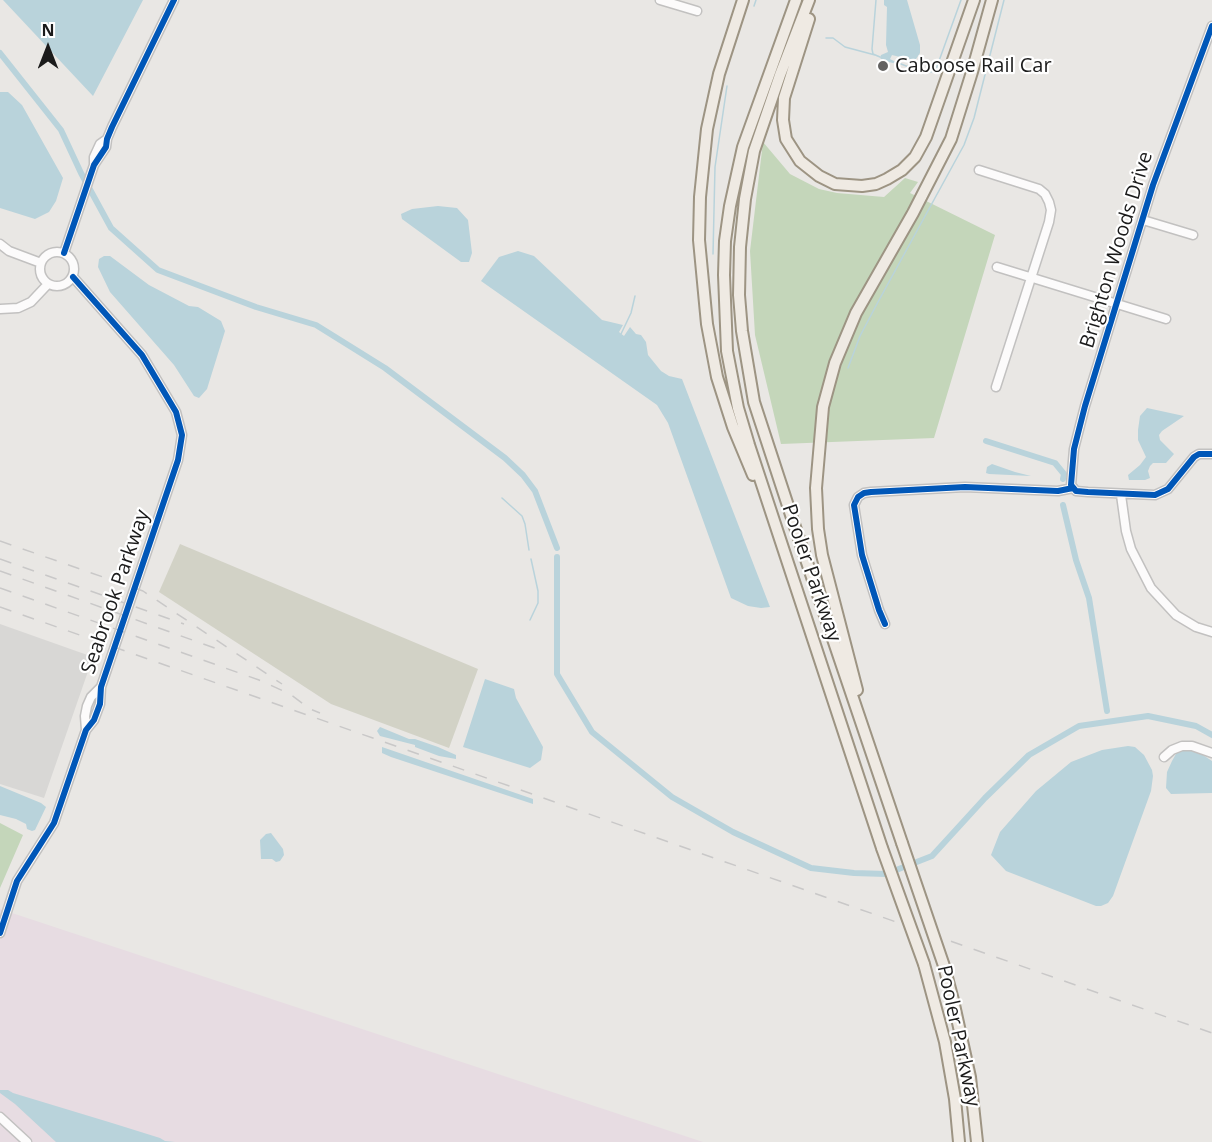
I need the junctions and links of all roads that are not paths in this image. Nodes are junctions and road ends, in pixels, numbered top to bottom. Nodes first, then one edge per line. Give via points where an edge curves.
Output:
1 (174, 0) edge
2 (660, 0) edge
3 (743, 0) edge
4 (796, 0) edge
5 (809, 0) edge
6 (815, 0) edge
7 (974, 0) edge
8 (992, 0) edge
9 (697, 11) dead end
10 (1212, 26) edge
11 (979, 170) dead end
12 (1143, 220) junction
13 (1193, 235) dead end
14 (0, 244) edge
15 (64, 253) junction
16 (41, 263) junction
17 (998, 267) dead end
18 (72, 277) junction
19 (1032, 278) junction
20 (48, 284) junction
21 (1117, 304) junction
22 (0, 309) edge
23 (1166, 319) dead end
24 (996, 387) dead end
25 (1212, 454) edge
26 (1073, 488) junction
27 (1121, 495) junction
28 (777, 525) junction
29 (885, 624) dead end
30 (1212, 632) edge
31 (867, 740) junction
32 (1212, 753) edge
33 (1164, 758) dead end
34 (0, 933) edge
35 (0, 1117) edge
36 (27, 1142) edge
37 (959, 1142) edge
38 (977, 1142) edge

1 - 15 street via 94,165
2 - 9 street
3 - 28 main road via 719,74 707,129 699,240 707,324 717,377 742,450
4 - 28 main road, Pooler Parkway via 743,147 725,241 727,351 738,408
5 - 31 main road, Pooler Parkway via 754,151 742,222 739,296 754,402
6 - 7 main road via 785,90 785,133 794,152 813,172 836,184 856,186 887,179 915,157 926,137
8 - 31 main road via 951,139 856,313 835,363 823,407 816,488 822,555
10 - 12 street, Brighton Woods Drive
11 - 19 street via 1039,189 1049,202 1049,222
12 - 13 street
12 - 21 street, Brighton Woods Drive
14 - 16 street
15 - 16 street via 50,253
15 - 18 street via 74,266
16 - 20 street via 41,275
17 - 19 street
18 - 20 street via 59,286
18 - 34 street, Seabrook Parkway via 142,355 176,412 182,435 178,460 101,687 100,704 86,730 54,823 17,880
19 - 21 street
19 - 24 street
20 - 22 street via 31,302
21 - 23 street
21 - 26 street, Brighton Woods Drive via 1075,444
25 - 27 street via 1194,457 1161,494
26 - 27 street
26 - 29 street via 1058,491 965,487 871,492 858,497 854,505 862,555
27 - 30 street via 1131,549 1151,588 1176,615
28 - 37 main road, Pooler Parkway, bridge via 924,964 945,1042
31 - 38 main road, Pooler Parkway, bridge via 944,966 970,1077
32 - 33 street via 1182,746
35 - 36 street

